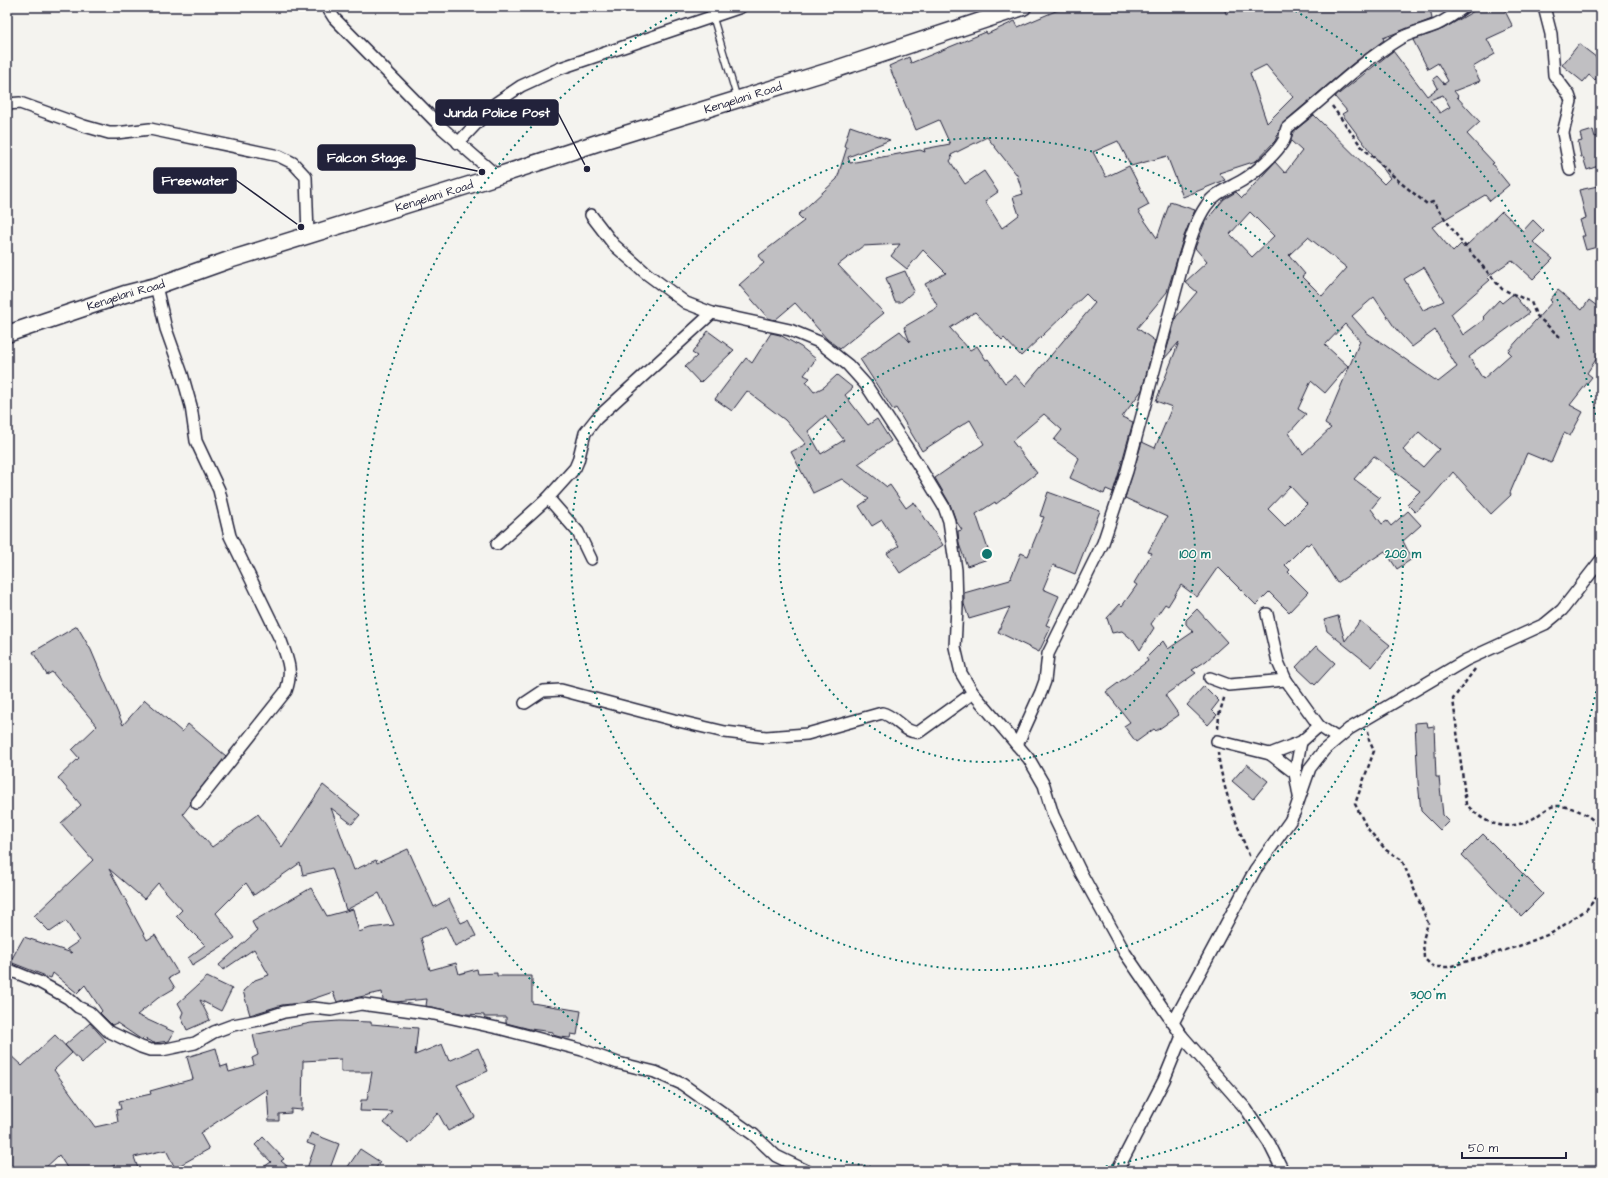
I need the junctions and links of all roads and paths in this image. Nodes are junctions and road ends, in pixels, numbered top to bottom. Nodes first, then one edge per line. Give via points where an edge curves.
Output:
1 (327, 7) edge
2 (741, 7) edge
3 (1023, 7) edge
4 (1464, 7) edge
5 (1544, 7) edge
6 (710, 12) edge
7 (1325, 95) junction
8 (738, 100) junction
9 (7, 104) edge
10 (458, 143) junction
11 (1570, 170) dead end
12 (497, 176) junction
13 (591, 215) dead end
14 (308, 235) junction
15 (156, 286) junction
16 (712, 313) junction
17 (7, 334) edge
18 (1560, 337) dead end
19 (548, 498) junction
20 (497, 544) dead end
21 (591, 559) dead end
22 (1601, 560) edge
23 (1267, 614) dead end
24 (1475, 669) dead end
25 (1210, 678) dead end
26 (1286, 680) junction
27 (1229, 685) junction
28 (973, 693) junction
29 (525, 703) dead end
30 (1367, 719) junction
31 (1319, 726) junction
32 (1337, 738) junction
33 (1217, 741) junction
34 (1301, 742) junction
35 (1017, 745) junction
36 (1270, 754) junction
37 (1295, 773) junction
38 (1299, 798) junction
39 (197, 803) dead end
40 (1601, 845) edge
41 (1255, 870) junction
42 (1601, 888) edge
43 (7, 969) edge
44 (1174, 1021) junction
45 (1182, 1036) junction
46 (807, 1171) edge
47 (1117, 1171) edge
48 (1283, 1171) edge

1 - 10 street via 334,18
2 - 6 street
3 - 8 main road, Kengelani Road
4 - 7 street via 1452,17 1414,31 1399,40
5 - 11 street via 1551,34 1554,75 1571,101 1563,134
6 - 8 lane
6 - 10 street via 558,69 521,86 496,103
7 - 18 path via 1361,146 1427,204 1433,202 1460,240 1502,289 1531,302 1536,315
7 - 35 street via 1286,129 1285,138 1278,149 1244,179 1219,192 1206,205 1195,226 1127,471 1104,543 1048,654 1045,681
8 - 12 main road, Kengelani Road
9 - 14 street via 20,102 109,133 150,129 286,159 302,170 306,177
10 - 12 street
12 - 14 main road, Kengelani Road
13 - 16 street via 614,245 647,274 686,303
14 - 15 main road, Kengelani Road
15 - 17 main road, Kengelani Road
15 - 39 street via 166,329 191,406 196,441 219,490 230,536 287,657 291,676 286,691
16 - 19 street via 589,426 583,438 577,465
16 - 28 street via 790,330 819,342 848,365 866,385 921,469 946,514 956,570 955,647 961,674
19 - 20 street
19 - 21 street via 578,532
22 - 30 street via 1555,617 1466,660
23 - 26 street via 1278,662
24 - 40 path via 1453,699 1466,804 1487,821 1503,827 1525,823 1554,806 1568,807 1595,822 1600,832
25 - 27 street
26 - 27 street
26 - 31 street
27 - 33 path via 1219,715
28 - 29 street via 919,732 908,731 889,715 882,713 807,734 766,737 725,732 561,690 543,691
28 - 35 street
30 - 32 street
30 - 42 path via 1369,740 1374,750 1356,804 1367,828 1386,850 1402,860 1428,923 1423,940 1424,958 1433,967 1448,967 1519,946 1552,933 1586,910 1601,892
31 - 32 street
31 - 34 street
32 - 38 street via 1313,764
33 - 36 street
33 - 41 path via 1219,765 1241,836
34 - 36 street
34 - 37 street
35 - 44 street via 1029,759 1044,786 1053,815 1081,873 1126,953
36 - 37 street
37 - 38 street
38 - 41 street via 1290,821
41 - 44 street
43 - 46 street via 68,998 89,1012 108,1031 150,1050 195,1043 233,1025 284,1012 313,1008 331,1010 361,1004 434,1014 502,1029 655,1072 682,1084 754,1135 776,1156
44 - 45 street
45 - 47 street via 1164,1080
45 - 48 street via 1246,1109 1269,1143

